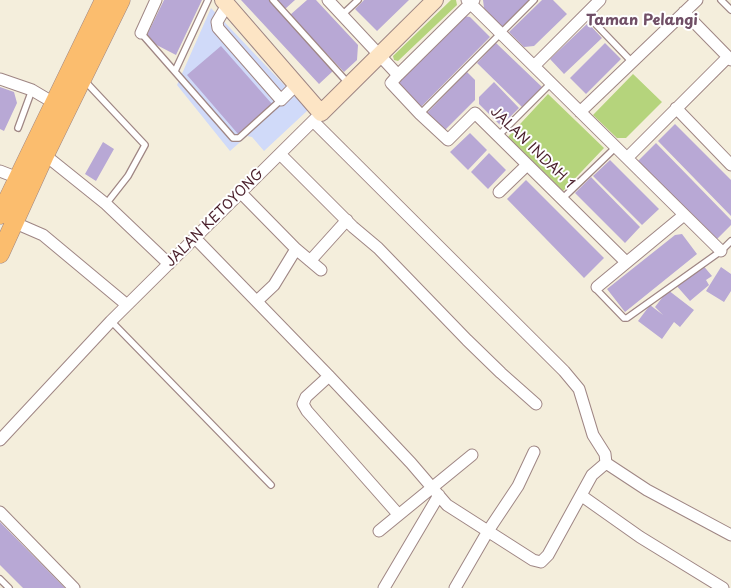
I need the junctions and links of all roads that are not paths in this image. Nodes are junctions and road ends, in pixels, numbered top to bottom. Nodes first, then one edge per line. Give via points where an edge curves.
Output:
1 (104, 0) edge
2 (121, 0) edge
3 (156, 0) edge
4 (208, 0) edge
5 (273, 0) edge
6 (328, 0) edge
7 (358, 0) edge
8 (435, 0) edge
9 (534, 0) edge
10 (600, 0) edge
11 (697, 0) edge
12 (721, 0) edge
13 (470, 1) edge
14 (225, 3) edge
15 (731, 10) edge
16 (684, 12) junction
17 (586, 14) junction
18 (342, 16) junction
19 (142, 33) joint
20 (500, 33) junction
21 (379, 56) junction
22 (729, 59) edge
23 (632, 62) junction
24 (534, 66) junction
25 (175, 71) junction
26 (398, 75) junction
27 (0, 79) edge
28 (82, 79) junction
29 (551, 83) junction
30 (296, 85) junction
31 (349, 85) junction
32 (32, 90) junction
33 (281, 100) junction
34 (54, 103) junction
35 (676, 108) junction
36 (580, 112) junction
37 (420, 114) junction
38 (317, 117) junction
39 (18, 128) dead end
40 (499, 135) junction
41 (616, 147) junction
42 (280, 154) junction
43 (45, 155) junction
44 (626, 158) junction
45 (527, 165) junction
46 (731, 165) edge
47 (0, 171) edge
48 (18, 178) junction
49 (499, 192) dead end
50 (240, 193) junction
51 (562, 198) junction
52 (106, 204) junction
53 (684, 215) junction
54 (7, 218) edge
55 (347, 220) junction
56 (195, 238) junction
57 (731, 240) edge
58 (296, 249) junction
59 (721, 251) junction
60 (0, 254) edge
61 (310, 261) junction
62 (626, 262) junction
63 (169, 264) junction
64 (322, 270) dead end
65 (597, 287) joint
66 (257, 301) junction
67 (128, 305) junction
68 (111, 321) junction
69 (329, 376) junction
70 (536, 404) dead end
71 (0, 440) edge
72 (534, 452) dead end
73 (472, 455) dead end
74 (606, 462) junction
75 (271, 485) dead end
76 (435, 491) junction
77 (582, 496) junction
78 (0, 512) edge
79 (398, 514) junction
80 (379, 531) dead end
81 (488, 531) junction
82 (731, 535) edge
83 (0, 579) edge
84 (9, 588) edge
85 (74, 588) edge
86 (384, 588) edge
87 (455, 588) edge
88 (723, 588) edge

1 - 34 main road
2 - 28 main road
3 - 19 street
4 - 25 lane
5 - 31 lane
6 - 18 street
7 - 18 lane
8 - 21 street, JALAN KETOYONG
9 - 20 lane
10 - 17 street
11 - 16 street
12 - 15 lane
13 - 20 street
13 - 26 street
14 - 30 street
14 - 33 street via 217,22 218,28
16 - 22 street
16 - 23 street
17 - 23 lane
17 - 24 street
18 - 21 street
19 - 25 lane
20 - 24 street
20 - 37 lane
21 - 26 street
21 - 31 street, JALAN KETOYONG
22 - 35 street
23 - 36 street
24 - 29 street
25 - 33 lane via 233,138 239,138
26 - 37 street, JALAN INDAH 1 via 391,84
27 - 32 street
28 - 43 main road
28 - 52 lane via 146,145
29 - 36 street
29 - 40 lane
30 - 33 street
30 - 38 street
31 - 38 street, JALAN KETOYONG
32 - 34 street
32 - 39 lane
34 - 48 main road
35 - 44 street
35 - 46 street
36 - 41 street
37 - 40 street, JALAN INDAH 1 via 448,140 475,113
38 - 42 street, JALAN KETOYONG
38 - 74 street via 564,371 579,389 593,435 605,454
40 - 45 street, JALAN INDAH 1
41 - 44 street
41 - 51 lane
42 - 50 street, JALAN KETOYONG
42 - 55 street
43 - 52 street
43 - 54 main road
44 - 53 street
45 - 49 street
45 - 51 street, JALAN INDAH 1
47 - 48 street
48 - 54 main road
50 - 56 street, JALAN KETOYONG
50 - 58 street
51 - 62 street, JALAN INDAH 1
52 - 63 street
53 - 59 street
53 - 62 street
54 - 60 main road
54 - 67 street via 43,235
55 - 61 street
55 - 70 street
56 - 63 street, JALAN KETOYONG
56 - 66 street
57 - 59 lane
58 - 61 street
58 - 66 street via 274,286
59 - 65 lane via 627,318
61 - 64 street
62 - 65 street
63 - 67 street, JALAN KETOYONG
66 - 69 street
67 - 68 street, JALAN KETOYONG
68 - 71 street, JALAN KETOYONG
68 - 75 lane
69 - 76 street
69 - 79 street via 306,397 303,404 306,411
72 - 81 street via 518,486
73 - 76 street
74 - 77 street via 592,475
74 - 82 street via 646,490
76 - 79 street
76 - 81 street via 447,505
76 - 86 street
77 - 81 street via 541,562
77 - 88 street via 640,537
78 - 85 street
79 - 80 street
81 - 87 street
83 - 84 lane

